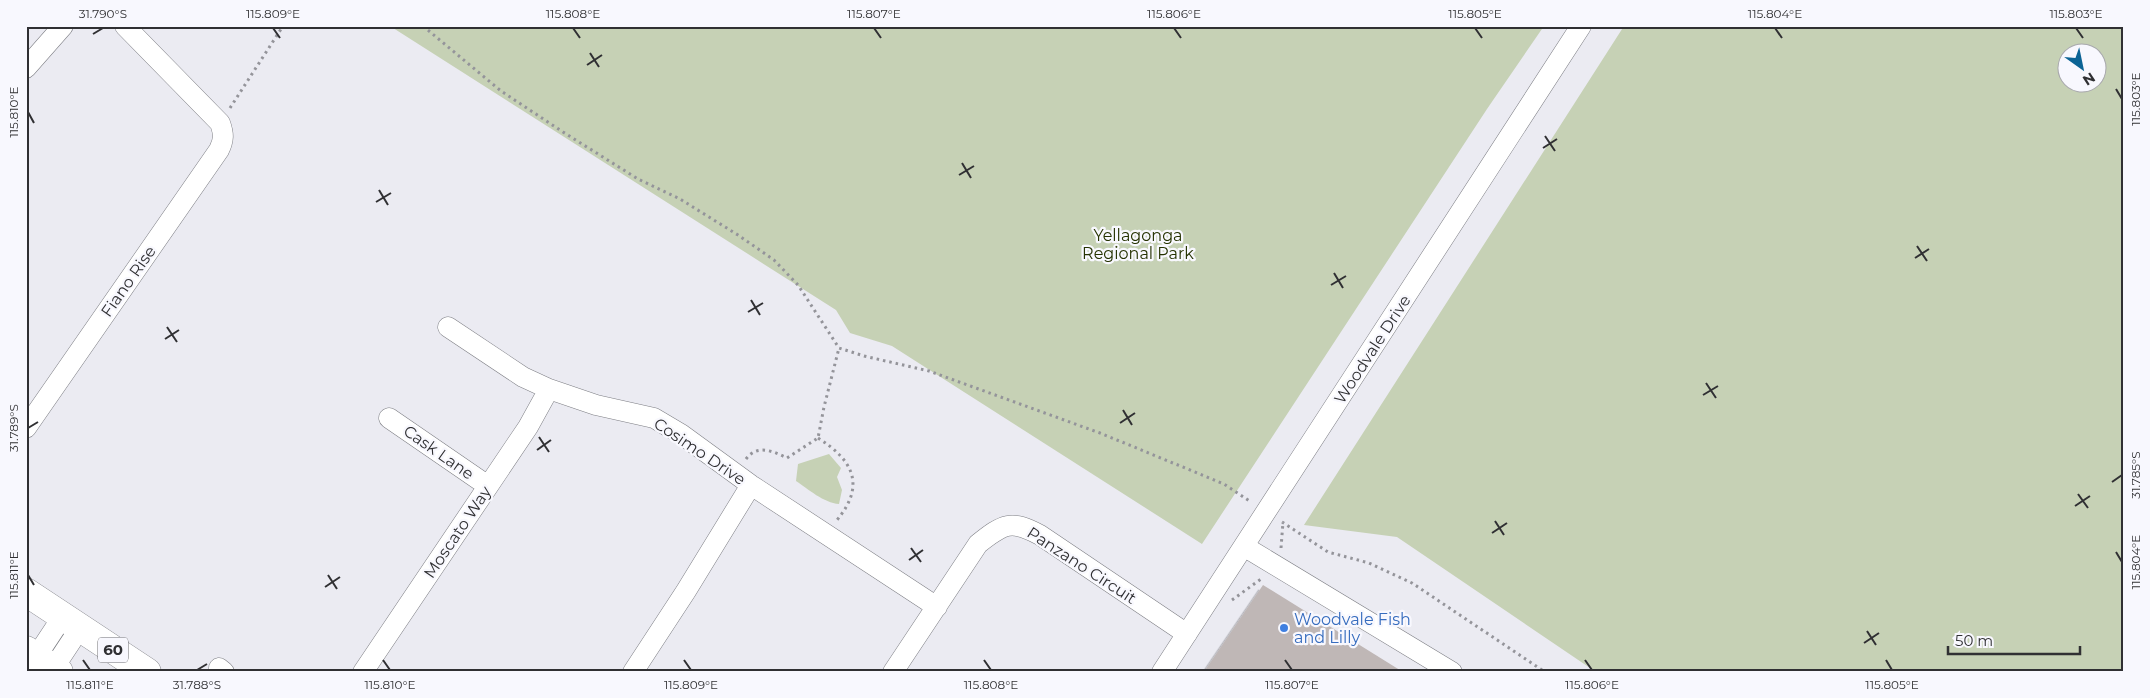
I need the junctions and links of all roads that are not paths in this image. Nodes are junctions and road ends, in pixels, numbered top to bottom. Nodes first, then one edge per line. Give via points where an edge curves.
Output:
1 (63, 26) edge
2 (124, 26) edge
3 (1581, 26) edge
4 (26, 68) edge
5 (448, 327) dead end
6 (549, 389) junction
7 (389, 418) dead end
8 (26, 428) edge
9 (751, 485) junction
10 (488, 486) junction
11 (1245, 547) junction
12 (26, 592) edge
13 (938, 606) junction
14 (71, 622) junction
15 (1187, 634) junction
16 (42, 665) edge
17 (147, 672) edge
18 (363, 672) edge
19 (633, 672) edge
20 (892, 672) edge
21 (1162, 672) edge
22 (1452, 672) edge

1 - 4 street
2 - 8 street, Fiano Rise via 222,127 223,141
3 - 11 street, Woodvale Drive
5 - 6 street, Cosimo Drive via 523,378
6 - 9 street, Cosimo Drive via 596,405 654,418
6 - 10 street, Moscato Way
7 - 10 street, Cask Lane
9 - 13 street, Cosimo Drive
9 - 19 street
10 - 18 street, Moscato Way
11 - 15 street, Woodvale Drive
11 - 22 street
12 - 14 highway, 60
13 - 15 street, Panzano Circuit via 978,544 997,529 1012,525 1040,536
13 - 20 street, Panzano Circuit
14 - 16 street
14 - 17 highway, 60
15 - 21 street, Woodvale Drive

